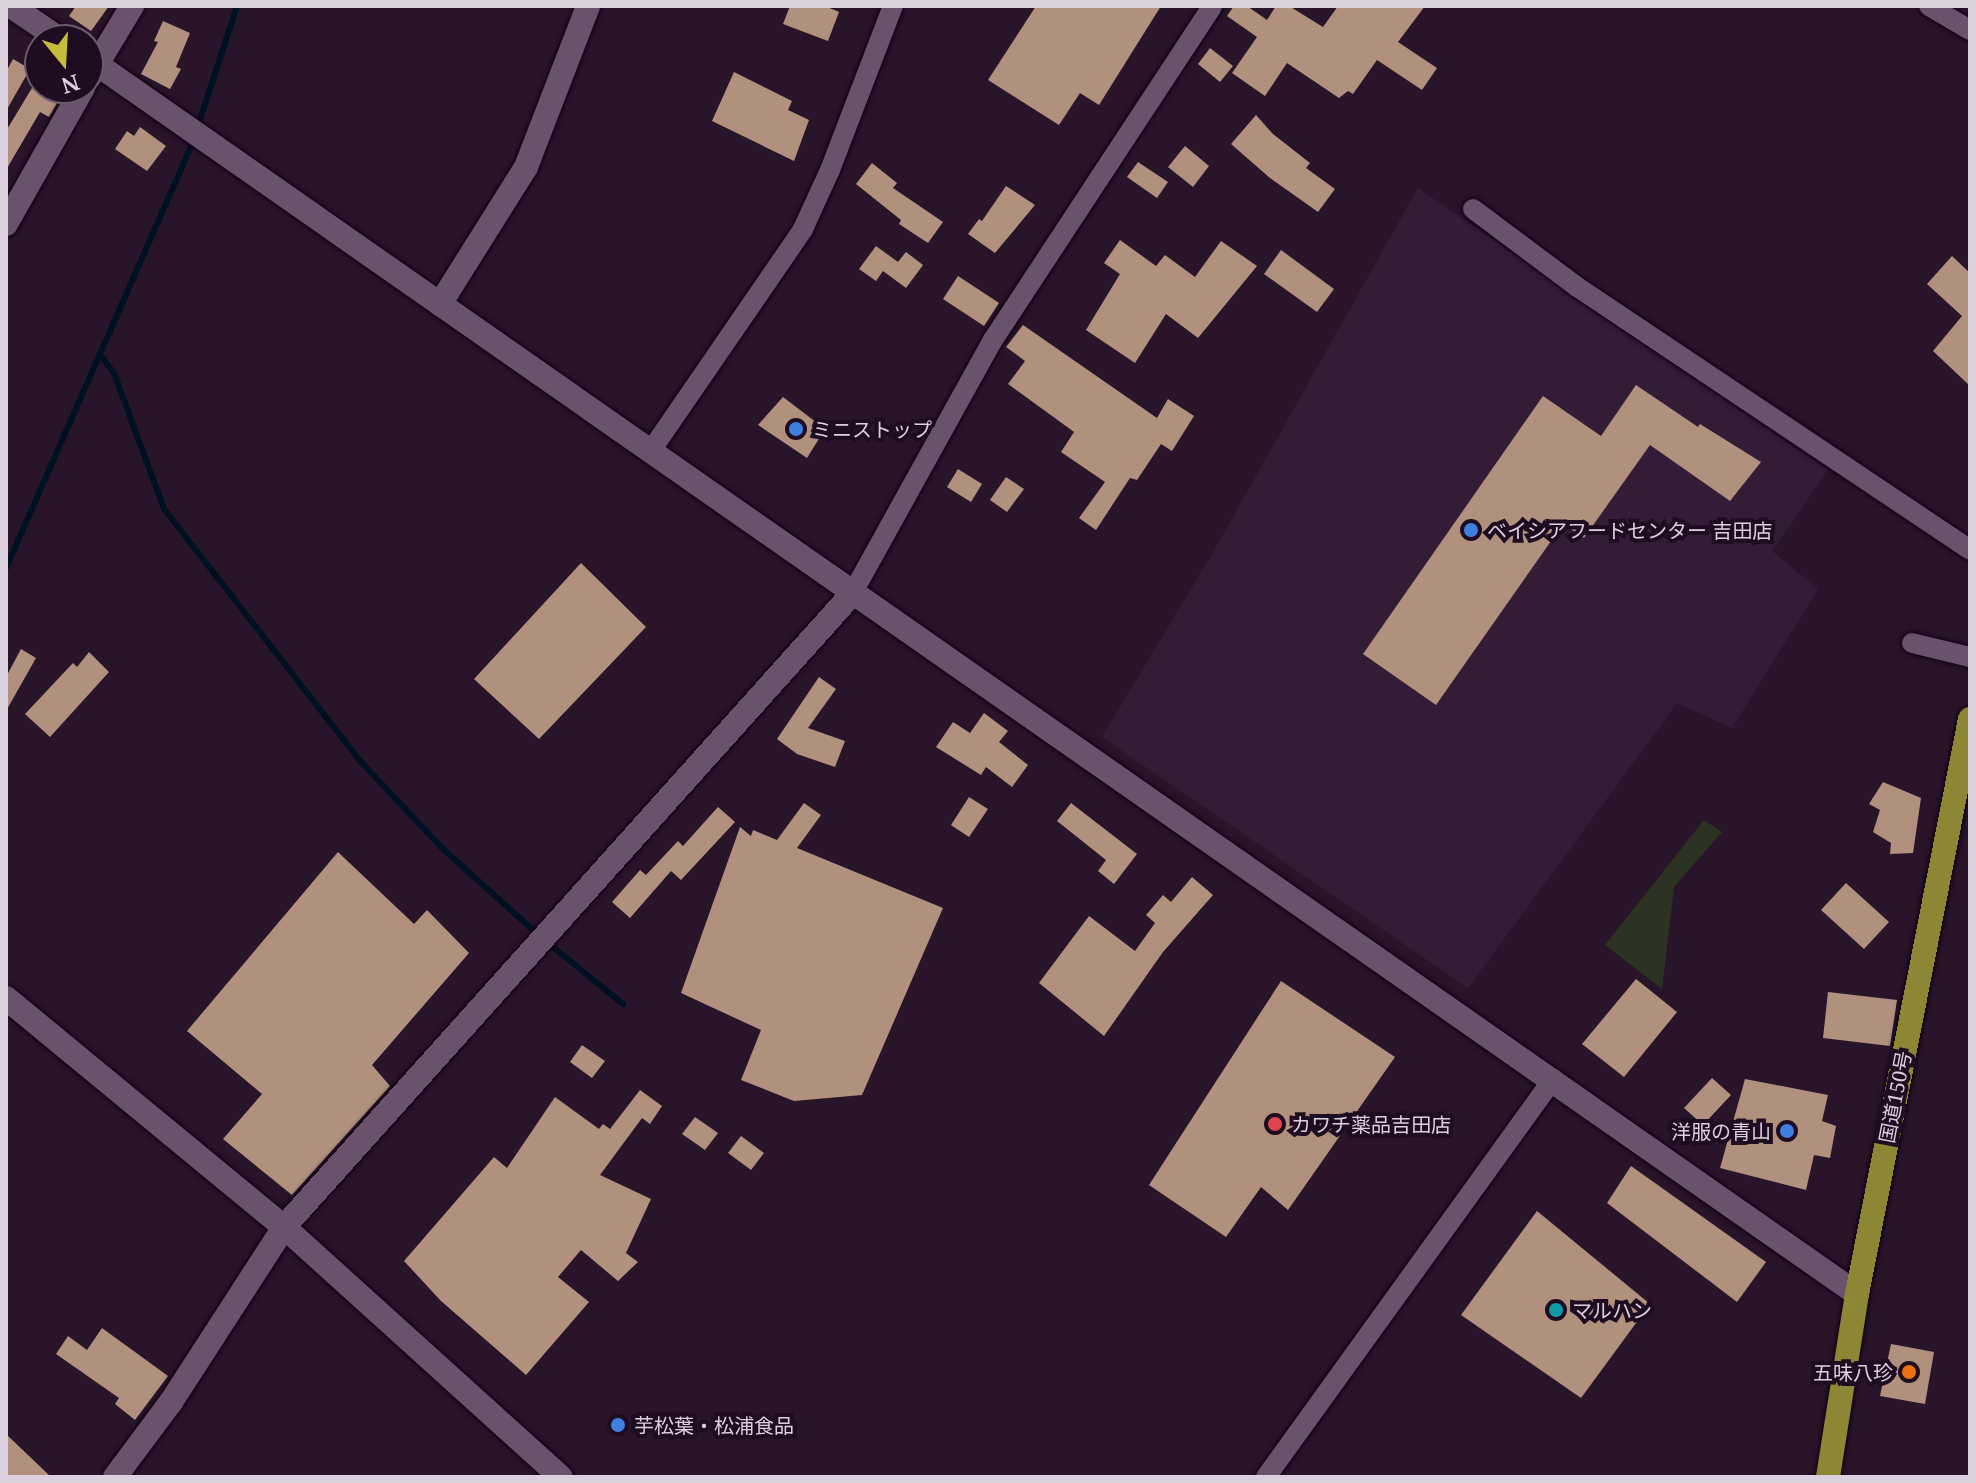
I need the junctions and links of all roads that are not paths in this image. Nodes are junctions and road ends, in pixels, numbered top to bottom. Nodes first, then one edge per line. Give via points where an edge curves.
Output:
1 (11, 6) edge
2 (132, 6) edge
3 (588, 6) edge
4 (893, 6) edge
5 (1212, 6) edge
6 (1929, 6) edge
7 (37, 24) edge
8 (1970, 30) edge
9 (104, 48) edge
10 (104, 75) edge
11 (74, 104) edge
12 (1473, 209) dead end
13 (6, 224) edge
14 (440, 304) junction
15 (650, 452) junction
16 (1970, 550) edge
17 (852, 594) junction
18 (1912, 643) dead end
19 (1970, 657) edge
20 (1970, 719) edge
21 (6, 998) edge
22 (1553, 1079) junction
23 (284, 1227) junction
24 (1857, 1294) junction
25 (115, 1477) edge
26 (561, 1477) edge
27 (1266, 1477) edge
28 (1828, 1477) edge

1 - 7 street
2 - 9 street
3 - 14 street via 526,167
4 - 15 street via 803,229
5 - 17 street via 979,362
6 - 8 street
10 - 14 street via 181,121
11 - 13 street
12 - 16 street via 1576,286
14 - 15 street
15 - 17 street
17 - 22 street
17 - 23 street
18 - 19 street
20 - 24 highway, 国道150号
21 - 23 street
22 - 24 street
22 - 27 street
23 - 25 street via 171,1402
23 - 26 street
24 - 28 highway, 国道150号

